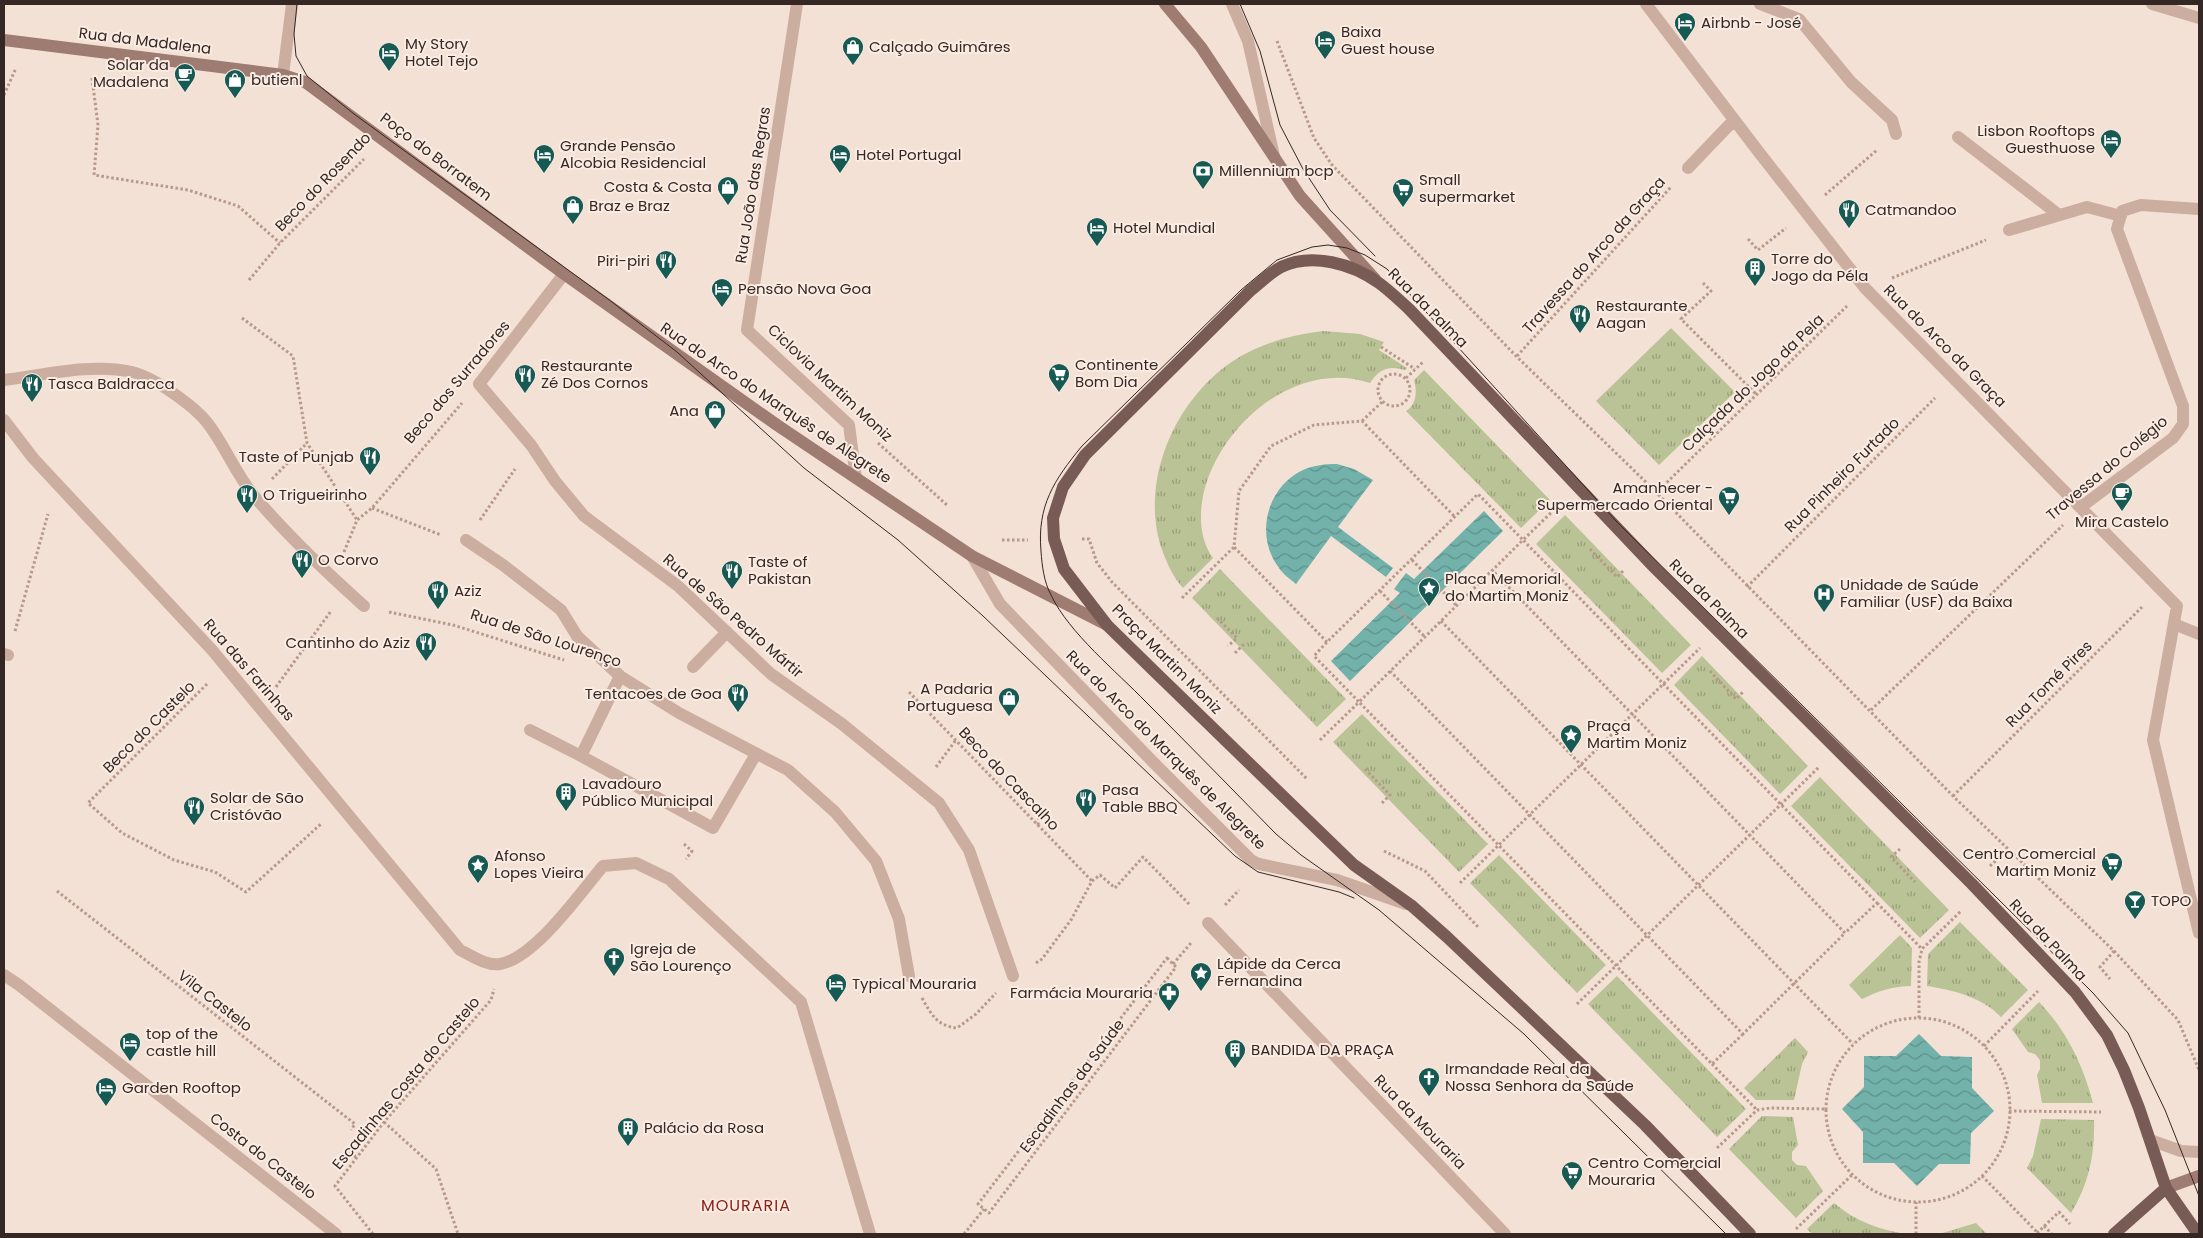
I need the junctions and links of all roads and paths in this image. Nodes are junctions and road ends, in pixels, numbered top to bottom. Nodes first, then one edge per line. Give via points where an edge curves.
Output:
1 (292, 4) edge
2 (797, 4) edge
3 (1164, 4) edge
4 (1232, 4) edge
5 (1646, 4) edge
6 (1760, 4) edge
7 (2152, 4) edge
8 (2199, 18) edge
9 (4, 40) edge
10 (1276, 40) dead end
11 (88, 50) junction
12 (283, 75) junction
13 (1734, 120) junction
14 (1896, 134) joint
15 (382, 137) junction
16 (1958, 137) dead end
17 (1274, 156) junction
18 (1688, 168) joint
19 (2199, 209) edge
20 (1806, 212) junction
21 (2059, 215) junction
22 (2121, 216) junction
23 (2009, 230) joint
24 (1748, 240) dead end
25 (280, 243) junction
26 (564, 274) junction
27 (249, 280) dead end
28 (1378, 282) junction
29 (1703, 283) dead end
30 (1865, 288) junction
31 (242, 318) dead end
32 (1382, 346) dead end
33 (1516, 356) junction
34 (1424, 360) dead end
35 (1415, 370) junction
36 (1406, 378) junction
37 (1954, 379) junction
38 (4, 380) edge
39 (478, 384) junction
40 (1757, 395) junction
41 (1382, 402) junction
42 (4, 420) edge
43 (1362, 421) junction
44 (874, 440) dead end
45 (307, 443) junction
46 (531, 445) junction
47 (276, 474) dead end
48 (856, 478) junction
49 (58, 482) junction
50 (1656, 494) junction
51 (1562, 502) dead end
52 (2081, 507) junction
53 (953, 510) dead end
54 (1455, 517) junction
55 (357, 520) dead end
56 (997, 539) dead end
57 (466, 540) junction
58 (1523, 540) junction
59 (1005, 541) dead end
60 (1234, 547) junction
61 (1590, 549) dead end
62 (972, 556) junction
63 (1413, 561) junction
64 (1626, 568) dead end
65 (1493, 571) junction
66 (1747, 587) junction
67 (2161, 588) junction
68 (346, 590) junction
69 (1381, 592) junction
70 (1182, 598) dead end
71 (364, 606) joint
72 (1457, 606) junction
73 (1217, 618) dead end
74 (1441, 621) junction
75 (2174, 624) junction
76 (1107, 625) junction
77 (727, 632) junction
78 (2199, 634) edge
79 (1425, 637) junction
80 (1327, 642) junction
81 (1244, 644) dead end
82 (1228, 646) dead end
83 (1702, 646) dead end
84 (1235, 653) dead end
85 (6, 655) edge
86 (568, 662) dead end
87 (693, 667) dead end
88 (227, 668) junction
89 (1710, 671) dead end
90 (1390, 672) junction
91 (620, 676) junction
92 (1663, 684) junction
93 (1745, 690) dead end
94 (909, 692) dead end
95 (1358, 702) junction
96 (261, 707) junction
97 (1871, 710) junction
98 (1632, 714) junction
99 (530, 730) dead end
100 (956, 740) junction
101 (1320, 740) dead end
102 (756, 754) junction
103 (582, 756) junction
104 (1581, 764) junction
105 (1820, 766) dead end
106 (1365, 769) dead end
107 (920, 788) junction
108 (1954, 796) junction
109 (1382, 803) dead end
110 (1781, 804) junction
111 (341, 806) junction
112 (1040, 810) dead end
113 (1529, 814) junction
114 (1037, 826) junction
115 (1750, 835) junction
116 (1498, 845) junction
117 (1900, 849) dead end
118 (2008, 849) junction
119 (1988, 869) dead end
120 (1092, 881) dead end
121 (1915, 882) dead end
122 (1460, 883) dead end
123 (1699, 885) junction
124 (1115, 888) dead end
125 (57, 891) dead end
126 (1877, 903) junction
127 (1412, 906) junction
128 (1960, 910) dead end
129 (1208, 922) joint
130 (1845, 933) junction
131 (2199, 933) edge
132 (1647, 936) junction
133 (1922, 949) junction
134 (2114, 951) junction
135 (499, 964) junction
136 (1616, 966) junction
137 (4, 975) edge
138 (909, 976) dead end
139 (1012, 976) dead end
140 (2110, 979) dead end
141 (1794, 983) junction
142 (2039, 991) dead end
143 (1577, 1004) dead end
144 (1919, 1018) junction
145 (1743, 1034) junction
146 (1853, 1044) junction
147 (1984, 1046) junction
148 (1712, 1064) junction
149 (2199, 1070) edge
150 (1826, 1109) junction
151 (1757, 1110) junction
152 (2009, 1111) junction
153 (2101, 1112) dead end
154 (384, 1122) junction
155 (351, 1130) dead end
156 (2150, 1140) junction
157 (1717, 1148) dead end
158 (350, 1152) dead end
159 (2199, 1152) edge
160 (357, 1158) junction
161 (1852, 1175) junction
162 (1982, 1176) junction
163 (2199, 1176) edge
164 (2166, 1188) junction
165 (1916, 1202) junction
166 (984, 1209) junction
167 (2070, 1224) dead end
168 (2044, 1226) junction
169 (1796, 1229) dead end
170 (336, 1234) edge
171 (373, 1234) edge
172 (458, 1234) edge
173 (870, 1234) edge
174 (964, 1234) edge
175 (1505, 1234) edge
176 (1750, 1234) edge
177 (1916, 1234) edge
178 (2037, 1234) edge
179 (2052, 1234) edge
180 (2114, 1234) edge
181 (2198, 1234) edge

1 - 12 street
2 - 48 street, Rua João das Regras via 747,330 849,425
3 - 17 main road, Rua da Palma via 1201,46
4 - 17 street via 1248,41
5 - 13 street, Rua do Arco da Graça
6 - 14 street via 1799,19 1851,82 1892,120
7 - 8 street
9 - 11 main road, Rua da Madalena
10 - 33 path via 1314,138 1332,165
11 - 12 main road, Rua da Madalena
11 - 25 path, Beco do Rosendo via 98,125 94,175 188,190 238,206
12 - 15 main road, Poço do Borratem via 315,88
13 - 18 street
13 - 20 street, Rua do Arco da Graça
14 - 20 path
15 - 25 path, Beco do Rosendo
15 - 26 main road, Poço do Borratem
16 - 21 street
17 - 28 main road, Rua da Palma via 1300,196
18 - 33 path, Travessa do Arco da Graça
19 - 22 street via 2141,205 2122,211
20 - 24 path via 1758,250
20 - 30 street, Rua do Arco da Graça
21 - 22 street via 2087,207
21 - 23 street
22 - 52 street, Travessa do Colégio via 2117,229 2183,406 2184,424 2173,438
23 - 30 path
25 - 27 path, Beco do Rosendo
26 - 39 street, Beco dos Surradores
26 - 48 main road, Rua do Arco do Marquês de Alegrete
28 - 76 main road, Praça Martim Moniz via 1348,266 1325,261 1303,261 1281,267 1250,291 1085,455 1063,487 1053,518 1054,539 1064,569
28 - 156 main road, Rua da Palma via 1408,309 1655,568 1972,884 2075,992 2107,1035
29 - 40 path via 1711,291 1681,319
30 - 37 street, Rua do Arco da Graça
30 - 40 path, Calçada do Jogo da Pela
31 - 45 path via 293,356
32 - 35 path
33 - 50 path
34 - 35 path
35 - 36 path
36 - 41 path via 1410,394 1405,402 1398,406
36 - 41 path via 1390,374 1382,378 1378,394
37 - 52 street, Rua do Arco da Graça
37 - 66 path, Rua Pinheiro Furtado
38 - 68 street via 93,369 133,373 169,390 209,425 242,482
39 - 46 street, Rua de São Pedro Mártir
39 - 57 path, Beco dos Surradores via 372,508 441,535
40 - 50 path, Calçada do Jogo da Pela
41 - 43 path
42 - 49 street, Rua das Farinhas via 33,458
43 - 54 path
43 - 60 path via 1314,425 1271,446 1239,491
44 - 53 path, Ciclovia Martim Moniz
45 - 47 path
45 - 55 path
46 - 57 path
46 - 77 street, Rua de São Pedro Mártir via 584,516 678,586
48 - 62 main road, Rua do Arco do Marquês de Alegrete
49 - 85 path
49 - 88 street, Rua das Farinhas
50 - 66 path
51 - 58 path
52 - 67 street, Rua do Arco da Graça
52 - 97 path, Travessa do Colégio
54 - 58 path via 1478,494
54 - 63 path
56 - 59 path
57 - 91 street, Rua de São Lourenço via 561,610 577,636
58 - 65 path
58 - 92 path
60 - 70 path
60 - 80 path
61 - 64 path via 1617,577
62 - 76 main road, Rua do Arco do Marquês de Alegrete
62 - 127 street, Rua do Arco do Marquês de Alegrete via 1000,604 1251,860 1337,880
63 - 69 path
63 - 72 path
65 - 72 path
65 - 98 path
66 - 97 path
67 - 75 street, Rua do Arco da Graça via 2177,606
67 - 108 path, Rua Tomé Pires
68 - 71 street
68 - 96 path
69 - 79 path
69 - 80 path
71 - 86 path, Rua de São Lourenço via 452,625
72 - 74 path
73 - 82 path via 1237,638
74 - 79 path
74 - 104 path
75 - 78 street
75 - 131 street via 2153,740
76 - 127 main road, Praça Martim Moniz via 1354,865
77 - 87 street
77 - 107 street, Rua de São Pedro Mártir via 771,674 842,724
79 - 90 path
80 - 95 path via 1314,656
81 - 84 path
83 - 92 path
88 - 96 street, Rua das Farinhas
88 - 111 path, Beco do Castelo via 88,803 122,833 174,860 215,872 246,892
89 - 93 path via 1736,699
90 - 95 path
90 - 113 path
91 - 102 street, Rua de São Lourenço via 679,713
91 - 103 street
92 - 98 path
92 - 110 path
94 - 100 path, Beco do Cascalho
95 - 101 path
95 - 116 path
96 - 111 street, Rua das Farinhas
97 - 108 path
98 - 104 path
98 - 115 path
99 - 103 street
100 - 107 path
100 - 114 path, Beco do Cascalho
102 - 103 street via 713,828
102 - 138 street, Rua de São Lourenço via 788,770 836,812 876,861 899,919
104 - 113 path
104 - 123 path
105 - 110 path
106 - 109 path via 1390,795
107 - 139 street, Rua de São Pedro Mártir via 939,803 969,850
108 - 118 path
110 - 115 path
110 - 126 path
111 - 135 street, Rua das Farinhas via 460,950 481,961
112 - 114 path
113 - 116 path
113 - 132 path
114 - 120 path, Beco do Cascalho
115 - 123 path
115 - 130 path
116 - 122 path
116 - 136 path
117 - 121 path via 1891,857
118 - 119 path
118 - 134 path
123 - 132 path
123 - 141 path
124 - 129 path via 1143,857
125 - 155 path, Vila Castelo via 355,1124
126 - 130 path
126 - 133 path
127 - 176 main road, Praça Martim Moniz via 1645,1126
128 - 133 path
129 - 175 street, Rua da Mouraria
130 - 141 path
132 - 136 path
132 - 145 path
133 - 144 path
134 - 140 path via 2100,966
134 - 149 path via 2178,1020
135 - 154 path, Escadinhas Costa do Castelo via 492,1000
135 - 173 street via 536,944 603,866 636,863 669,879 801,1002
136 - 143 path
136 - 148 path
137 - 170 street, Costa do Castelo
141 - 145 path
141 - 146 path
142 - 147 path
144 - 146 path via 1888,1022
144 - 147 path via 1949,1023
145 - 148 path
146 - 150 path via 1831,1079
147 - 152 path via 2005,1081
148 - 151 path
150 - 151 path
150 - 161 path via 1830,1140
151 - 157 path
152 - 153 path
152 - 162 path via 2004,1141
154 - 160 path, Escadinhas Costa do Castelo
154 - 172 path via 436,1169
156 - 159 street
156 - 164 main road, Rua da Palma
158 - 160 path
160 - 171 path, Escadinhas Costa do Castelo via 335,1186
161 - 165 path via 1886,1197
161 - 169 path
162 - 165 path via 1966,1189 1947,1197
162 - 178 path
163 - 164 main road
164 - 180 main road
164 - 181 main road, Rua da Palma
165 - 177 path
166 - 166 path, Escadinhas da Saúde via 989,1213 1176,967 1167,958 978,1204
166 - 174 path, Escadinhas da Saúde
167 - 168 path via 2058,1212
168 - 178 path
168 - 179 path

